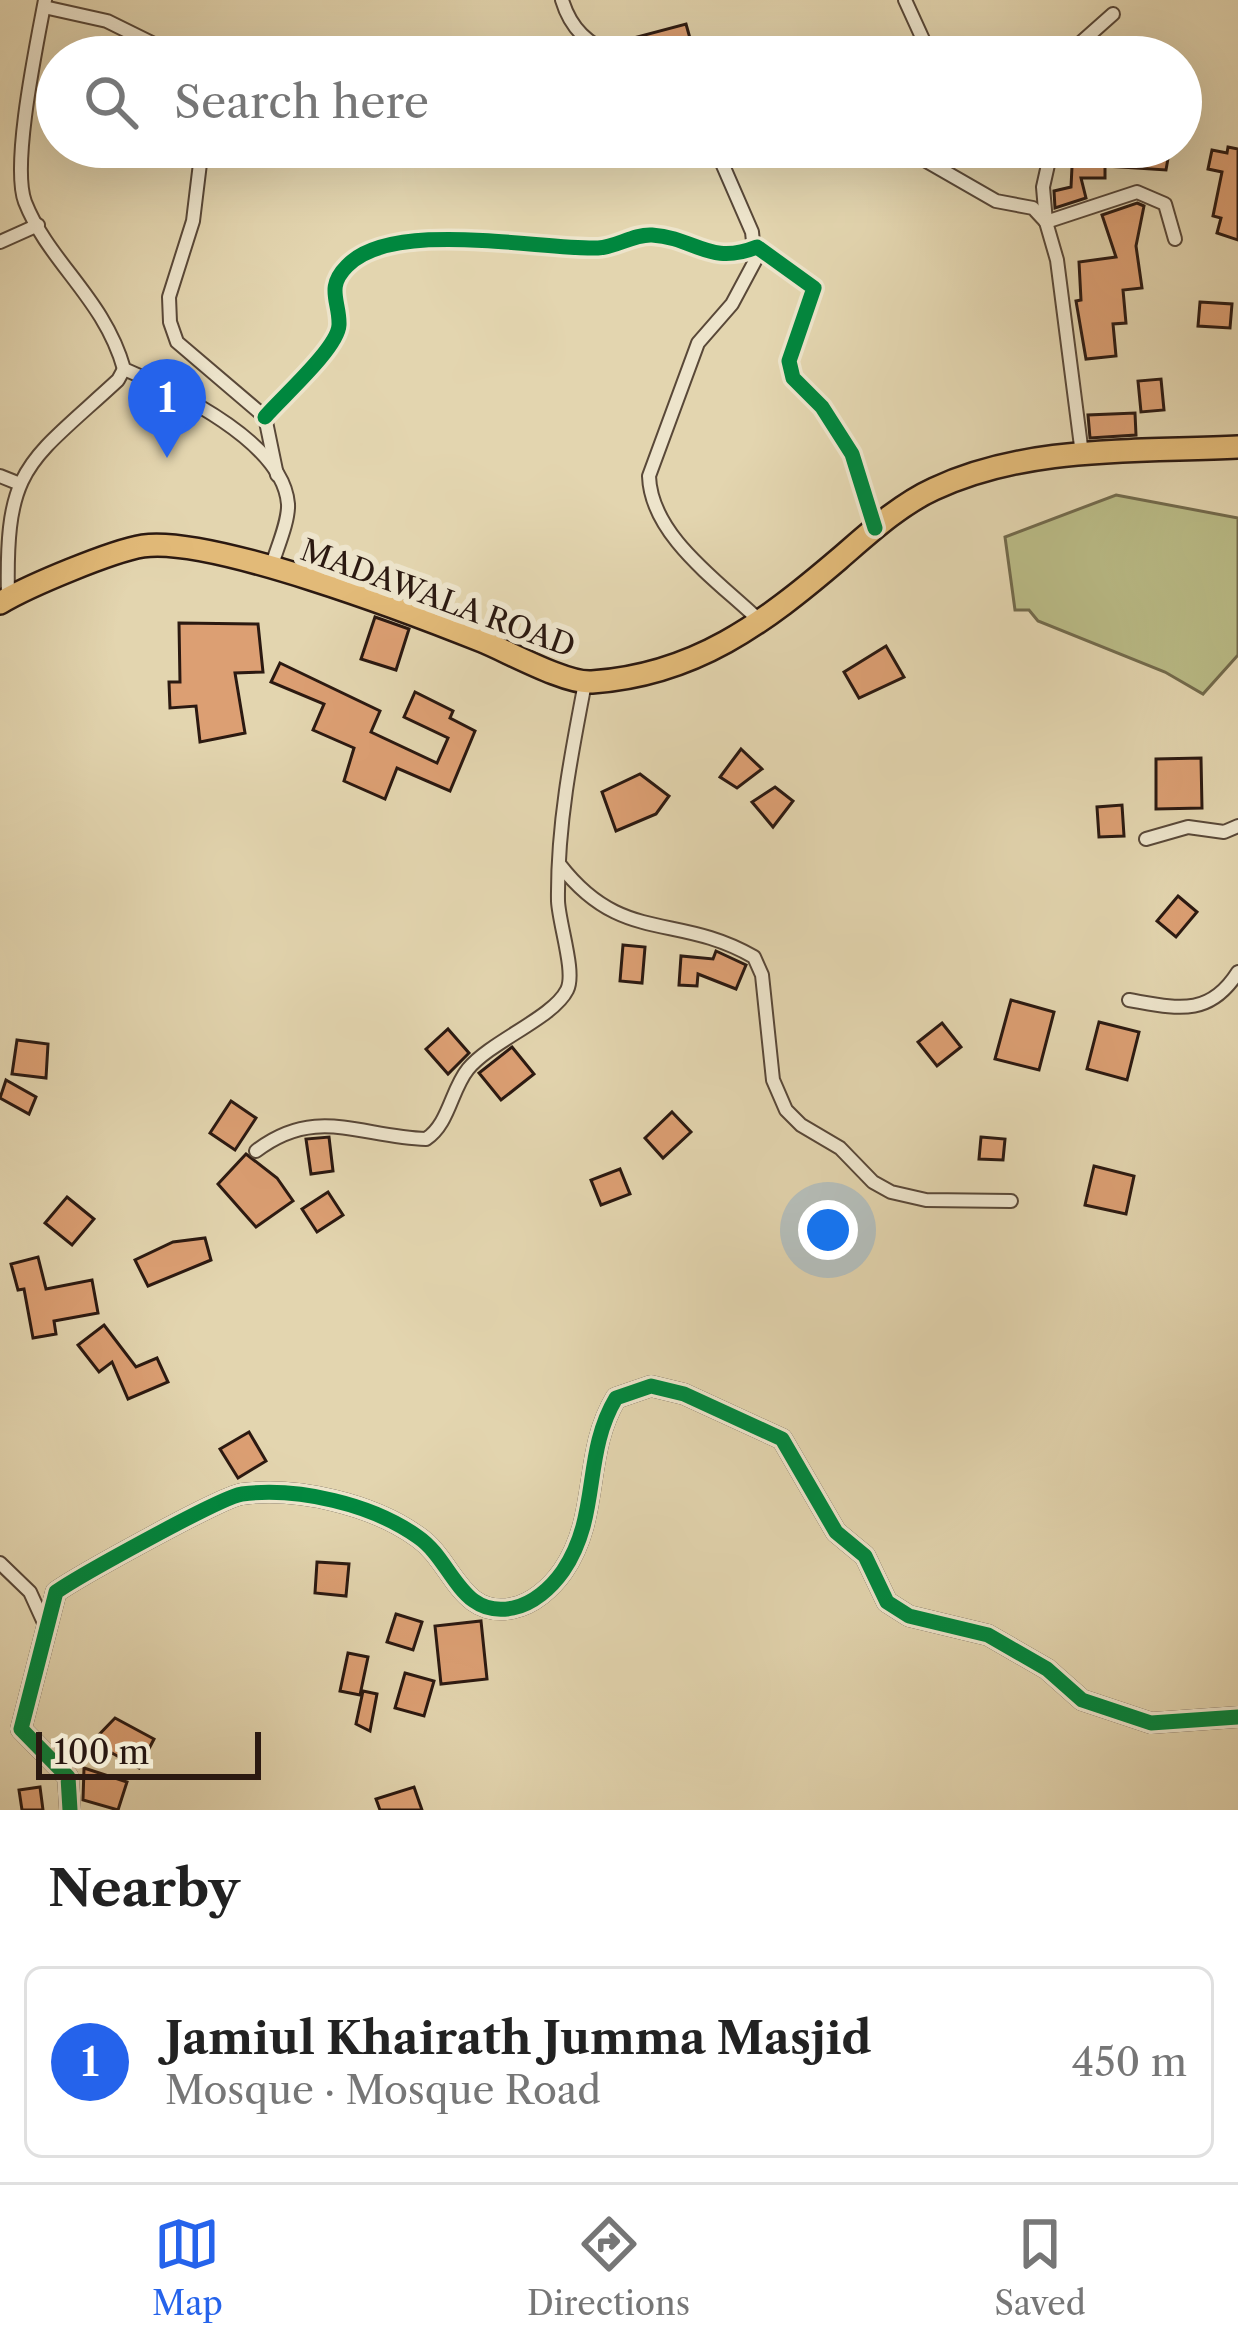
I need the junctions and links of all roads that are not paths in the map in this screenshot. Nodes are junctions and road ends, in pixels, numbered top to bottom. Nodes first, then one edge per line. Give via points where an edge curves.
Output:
1 (562, 0) edge
2 (905, 0) edge
3 (44, 3) edge
4 (1113, 14) dead end
5 (40, 36) edge
6 (137, 36) edge
7 (583, 36) edge
8 (922, 36) edge
9 (1088, 36) edge
10 (36, 63) edge
11 (199, 168) edge
12 (724, 168) edge
13 (939, 168) edge
14 (1049, 168) edge
15 (1046, 223) junction
16 (38, 226) junction
17 (1175, 239) dead end
18 (0, 242) edge
19 (757, 247) junction
20 (124, 369) junction
21 (265, 417) junction
22 (1238, 447) edge
23 (1082, 454) junction
24 (0, 476) edge
25 (277, 476) junction
26 (20, 484) junction
27 (875, 528) junction
28 (270, 569) junction
29 (4, 601) edge
30 (762, 624) junction
31 (585, 683) junction
32 (1238, 826) edge
33 (1146, 839) dead end
34 (559, 864) junction
35 (1238, 972) edge
36 (1129, 1000) dead end
37 (256, 1151) dead end
38 (1011, 1201) dead end
39 (0, 1564) edge
40 (45, 1625) junction
41 (1238, 1718) edge
42 (70, 1810) edge

1 - 7 street
2 - 8 street
3 - 5 street
3 - 6 street
4 - 9 street
10 - 16 street via 21,176
11 - 21 street via 170,322 177,342
12 - 19 street
13 - 15 street via 997,201 1033,208
14 - 15 street
15 - 17 street via 1137,192 1165,204
15 - 23 street
16 - 18 street
16 - 20 street via 87,290
19 - 21 street via 723,257 653,235 603,248 449,239 365,254 335,286 334,338
19 - 27 street via 814,288 789,362 793,378 852,454
19 - 30 street via 743,286 698,344 649,476 664,525
20 - 25 street via 219,418
20 - 26 street via 40,449
21 - 25 street
22 - 23 main road, MADAWALA ROAD
23 - 27 main road, MADAWALA ROAD via 983,471 931,490
24 - 26 street
25 - 28 street via 288,504
26 - 29 street via 9,513
27 - 30 main road, MADAWALA ROAD
28 - 29 main road, MADAWALA ROAD via 196,547 143,546
28 - 31 main road, MADAWALA ROAD via 433,621
30 - 31 main road, MADAWALA ROAD via 685,661
31 - 34 street
32 - 33 street via 1188,827
34 - 37 street via 560,942 570,984 466,1071 436,1132 415,1138 311,1126 282,1131
34 - 38 street via 614,916 701,935 754,957 766,1053 786,1110 852,1157 872,1182 926,1200
35 - 36 street via 1220,999 1205,1004
39 - 40 street via 30,1592
40 - 41 street via 56,1592 86,1571 240,1494 331,1500 376,1515 421,1538 477,1604 496,1612 529,1605 562,1572 584,1529 598,1429 616,1398 651,1386 782,1439 836,1532 865,1556 887,1602 909,1616 988,1635 1082,1700 1151,1724
40 - 42 street via 21,1730 68,1777

